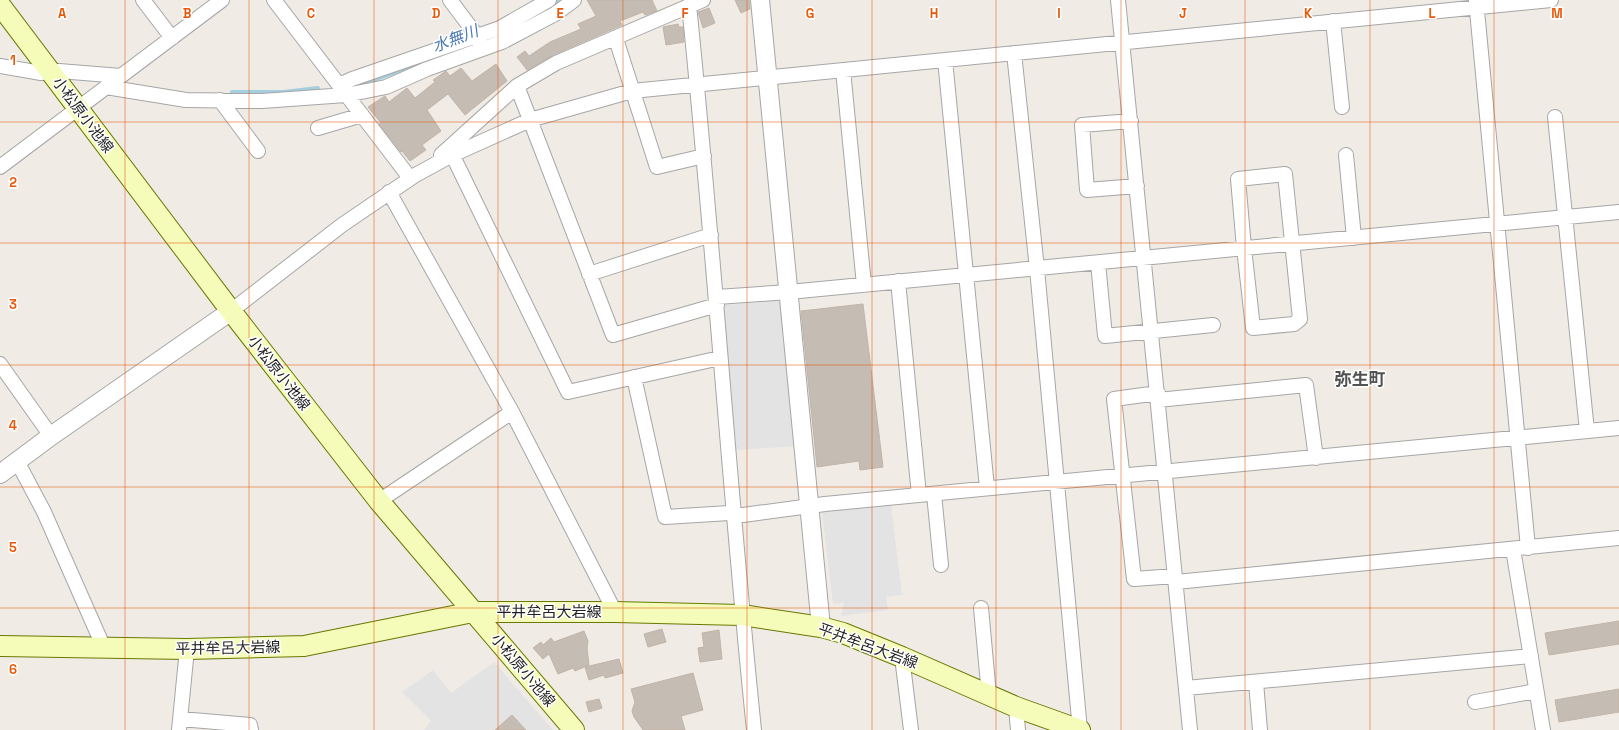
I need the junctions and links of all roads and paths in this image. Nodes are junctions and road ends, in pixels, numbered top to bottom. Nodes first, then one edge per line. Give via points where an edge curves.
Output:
1 (144, 0) edge
2 (222, 0) edge
3 (274, 0) edge
4 (450, 0) edge
5 (548, 0) edge
6 (574, 0) edge
7 (703, 0) edge
8 (760, 0) edge
9 (1118, 0) edge
10 (1551, 0) edge
11 (1476, 4) edge
12 (0, 5) edge
13 (689, 5) junction
14 (555, 14) junction
15 (1333, 21) junction
16 (172, 38) junction
17 (616, 39) junction
18 (1122, 41) junction
19 (479, 42) junction
20 (1014, 53) junction
21 (944, 60) junction
22 (0, 66) edge
23 (843, 70) junction
24 (51, 72) junction
25 (121, 76) junction
26 (768, 77) junction
27 (698, 83) junction
28 (517, 86) junction
29 (106, 87) junction
30 (342, 90) junction
31 (632, 91) junction
32 (220, 100) junction
33 (1342, 107) dead end
34 (78, 110) junction
35 (362, 115) junction
36 (1555, 117) dead end
37 (530, 120) junction
38 (1130, 121) junction
39 (318, 128) dead end
40 (258, 151) dead end
41 (450, 151) junction
42 (1346, 155) dead end
43 (704, 156) junction
44 (0, 167) edge
45 (410, 178) junction
46 (1137, 186) junction
47 (389, 192) junction
48 (1619, 212) edge
49 (1566, 217) junction
50 (1498, 224) junction
51 (711, 235) junction
52 (1354, 238) junction
53 (1293, 244) junction
54 (1244, 248) junction
55 (1145, 258) junction
56 (1098, 262) junction
57 (1037, 269) junction
58 (589, 274) junction
59 (966, 275) junction
60 (898, 281) junction
61 (864, 285) junction
62 (789, 292) junction
63 (717, 301) junction
64 (230, 311) junction
65 (1213, 325) dead end
66 (1152, 332) junction
67 (720, 358) junction
68 (0, 364) edge
69 (634, 377) junction
70 (1158, 396) junction
71 (512, 412) junction
72 (1619, 428) edge
73 (1587, 431) junction
74 (51, 436) junction
75 (1518, 438) junction
76 (1316, 458) junction
77 (17, 461) junction
78 (1166, 472) junction
79 (0, 474) edge
80 (1124, 476) junction
81 (1056, 482) junction
82 (987, 488) junction
83 (934, 494) junction
84 (919, 495) junction
85 (378, 501) junction
86 (810, 508) junction
87 (734, 514) junction
88 (1619, 538) edge
89 (1528, 548) junction
90 (1513, 549) junction
91 (941, 566) dead end
92 (1176, 579) junction
93 (981, 608) dead end
94 (473, 612) junction
95 (615, 612) junction
96 (742, 615) junction
97 (821, 626) junction
98 (0, 646) edge
99 (104, 648) junction
100 (187, 649) junction
101 (1531, 656) junction
102 (902, 657) junction
103 (1256, 682) junction
104 (1186, 688) junction
105 (1536, 692) junction
106 (989, 695) junction
107 (1476, 702) dead end
108 (1016, 707) junction
109 (180, 724) edge
110 (251, 730) edge
111 (574, 730) edge
112 (754, 730) edge
113 (911, 730) edge
114 (1018, 730) edge
115 (1080, 730) edge
116 (1190, 730) edge
117 (1260, 730) edge
118 (1543, 730) edge

1 - 16 street
2 - 16 street
3 - 30 street
4 - 19 street
5 - 14 street
5 - 19 street
6 - 14 street
7 - 13 street
8 - 26 street
9 - 18 street
10 - 11 street
11 - 15 street
11 - 50 street
12 - 24 main road, 小松原小池線
13 - 17 street
13 - 27 street
14 - 19 street via 502,42
15 - 18 street
15 - 33 street
16 - 25 street
17 - 28 street via 556,63
17 - 31 street
18 - 20 street
18 - 38 street
19 - 30 street via 386,87
20 - 21 street
20 - 57 street
21 - 23 street
21 - 59 street
22 - 24 street via 41,73
23 - 26 street
23 - 61 street
24 - 25 street
24 - 34 main road, 小松原小池線
25 - 29 street
26 - 27 street
26 - 62 street
27 - 31 street
27 - 43 street
28 - 37 street
28 - 41 street
29 - 32 street via 186,100
29 - 34 street
30 - 32 street via 262,101
30 - 35 street
31 - 37 street
31 - 43 street via 657,167
32 - 40 street
34 - 44 street
34 - 64 main road, 小松原小池線
35 - 39 street
35 - 45 street
36 - 49 street
37 - 41 street
37 - 58 street
38 - 46 street
38 - 46 street via 1082,125 1087,190
41 - 45 street
41 - 69 street via 568,392
42 - 52 street
43 - 51 street
45 - 47 street
46 - 55 street
47 - 64 street
47 - 71 street
48 - 49 street
49 - 50 street
49 - 73 street
50 - 52 street
50 - 75 street
51 - 58 street
51 - 63 street
52 - 53 street
53 - 54 street
53 - 54 street via 1285,174 1238,179
53 - 54 street via 1300,318 1294,324 1253,328
54 - 55 street
55 - 56 street
55 - 66 street
56 - 57 street
56 - 66 street via 1105,336
57 - 59 street
57 - 81 street
58 - 63 street via 613,335
59 - 60 street
59 - 82 street
60 - 61 street
60 - 84 street
61 - 62 street
62 - 63 street
62 - 86 street
63 - 67 street
64 - 74 street
64 - 85 main road, 小松原小池線
65 - 66 street
66 - 70 street
67 - 69 street
67 - 87 street
68 - 74 street
69 - 87 street via 665,517
70 - 76 street via 1306,384
70 - 78 street
70 - 80 street via 1114,399
71 - 85 street
71 - 95 street
72 - 73 street
73 - 75 street
74 - 77 street
75 - 76 street
75 - 89 street
76 - 78 street
77 - 79 street
77 - 99 street via 44,512
78 - 80 street
78 - 92 street
80 - 81 street
80 - 92 street via 1134,579
81 - 82 street
81 - 115 street
82 - 83 street
83 - 84 street
83 - 91 street
84 - 86 street via 825,504
85 - 94 main road, 小松原小池線
86 - 87 street
86 - 97 street
87 - 96 street
88 - 89 street
89 - 90 street
90 - 92 street
90 - 101 street
92 - 104 street
93 - 106 street
94 - 95 main road, 平井牟呂大岩線
94 - 100 main road, 平井牟呂大岩線 via 304,646
94 - 111 main road, 小松原小池線
95 - 96 main road, 平井牟呂大岩線
96 - 97 main road, 平井牟呂大岩線
96 - 112 street
97 - 102 main road, 平井牟呂大岩線
98 - 99 main road, 平井牟呂大岩線
99 - 100 main road, 平井牟呂大岩線
100 - 109 street
101 - 103 street
101 - 105 street
102 - 106 main road, 平井牟呂大岩線
102 - 113 street
103 - 104 street
103 - 117 street
104 - 116 street
105 - 107 street
105 - 118 street
106 - 108 main road, 平井牟呂大岩線
108 - 114 street
108 - 115 main road, 平井牟呂大岩線
109 - 110 street via 250,724

